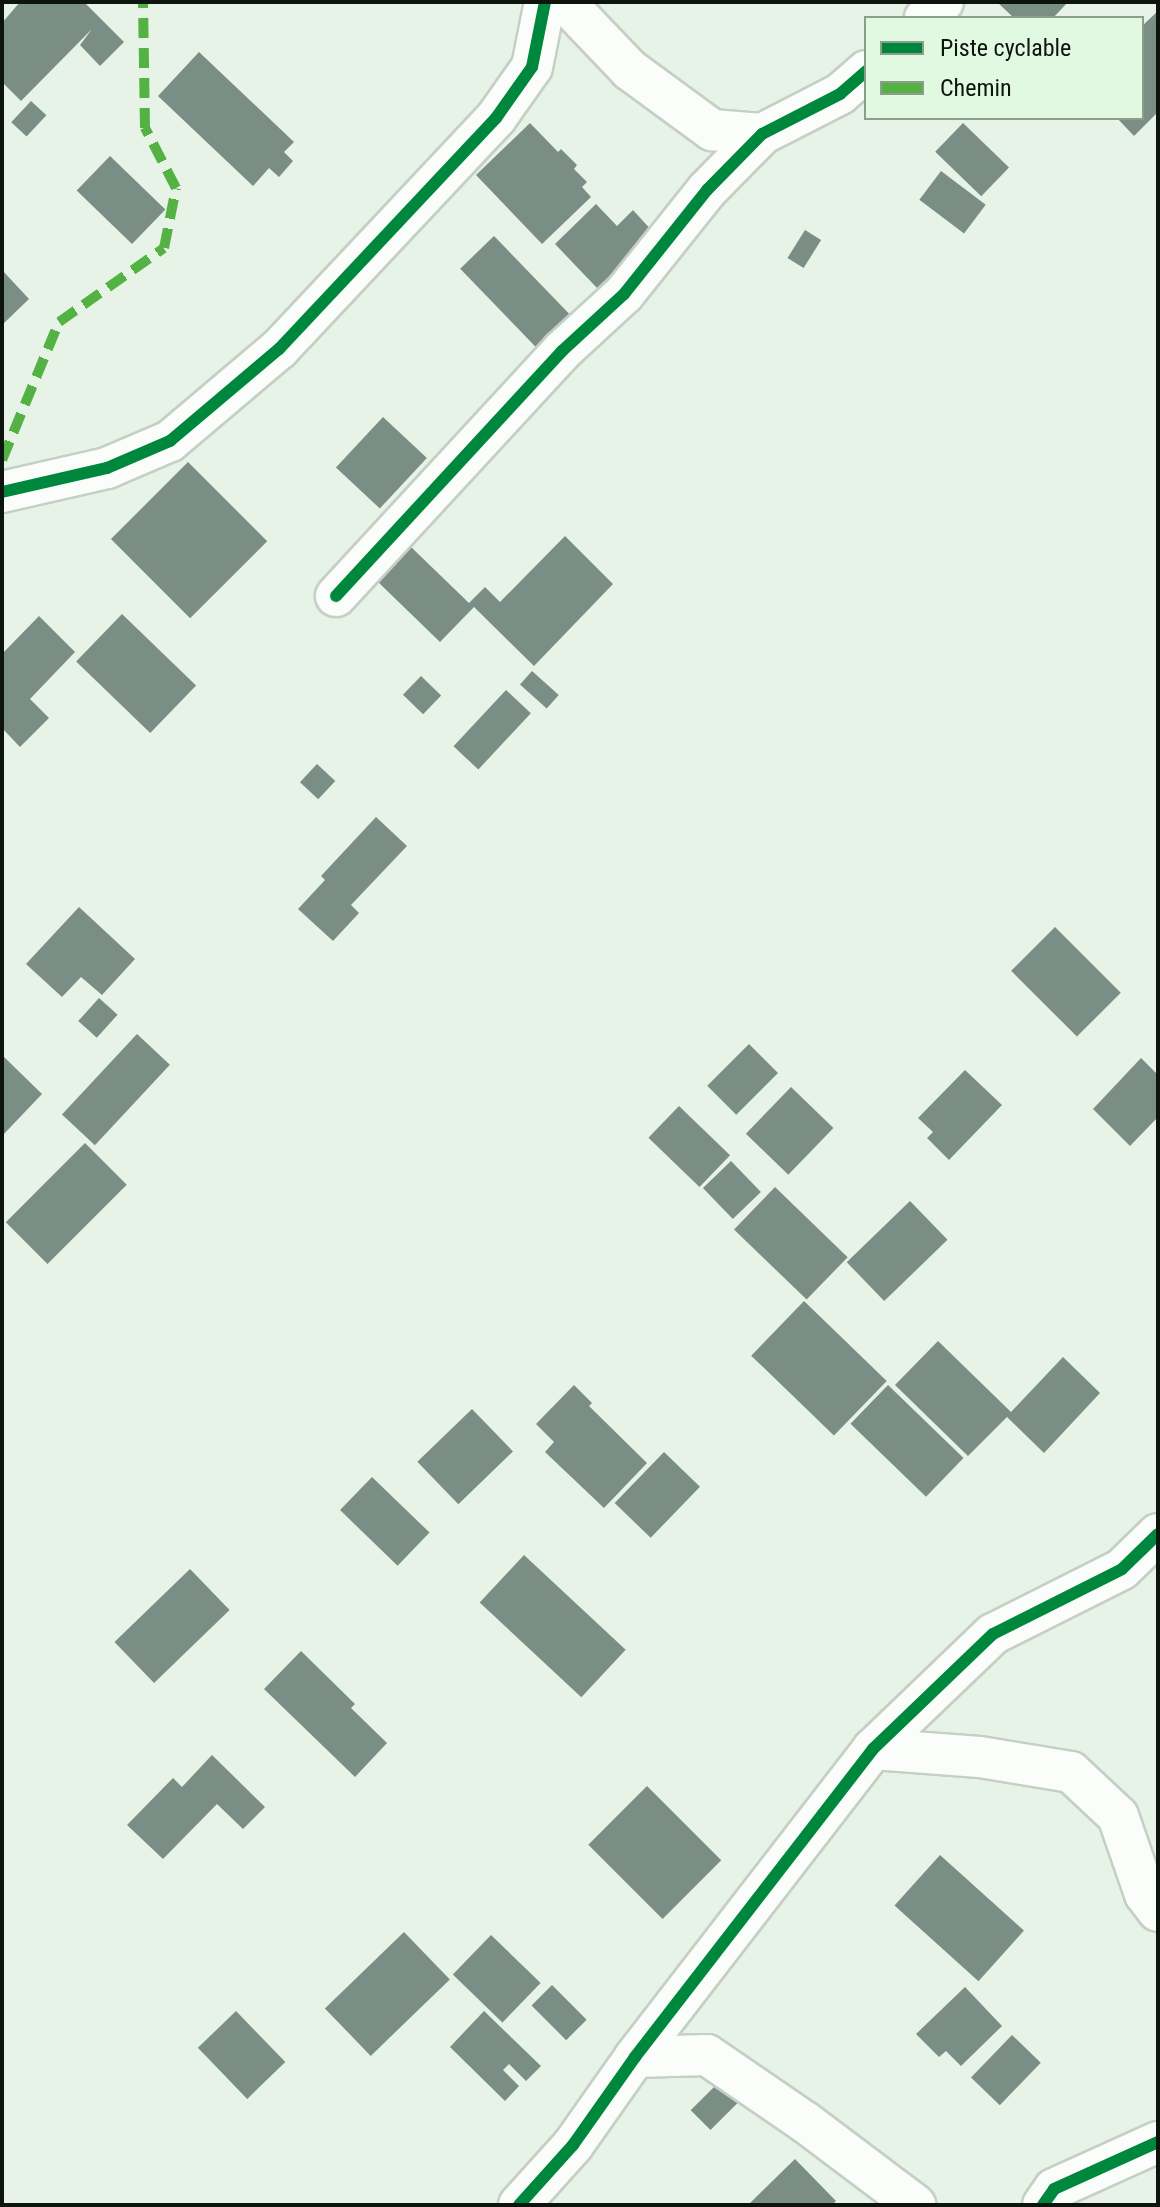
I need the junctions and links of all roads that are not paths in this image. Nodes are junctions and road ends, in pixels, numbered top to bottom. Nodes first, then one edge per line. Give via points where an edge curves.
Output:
1 (545, 2) edge
2 (565, 2) edge
3 (943, 2) edge
4 (927, 16) edge
5 (864, 73) edge
6 (762, 134) junction
7 (2, 492) edge
8 (336, 596) dead end
9 (1158, 1534) edge
10 (873, 1749) junction
11 (1158, 1911) edge
12 (635, 2057) junction
13 (1158, 2142) edge
14 (519, 2205) edge
15 (915, 2205) edge
16 (1043, 2205) edge

1 - 7 street via 532,67 496,118 279,349 170,441 107,468
2 - 6 street via 630,70 712,130
3 - 4 street
5 - 6 street via 840,94
6 - 8 street via 707,190 624,294 562,351
9 - 10 street via 1122,1569 993,1634
10 - 11 street via 980,1757 1071,1772 1118,1816 1145,1894
10 - 12 street
12 - 14 street via 573,2145
12 - 15 street via 707,2055
13 - 16 street via 1054,2189

